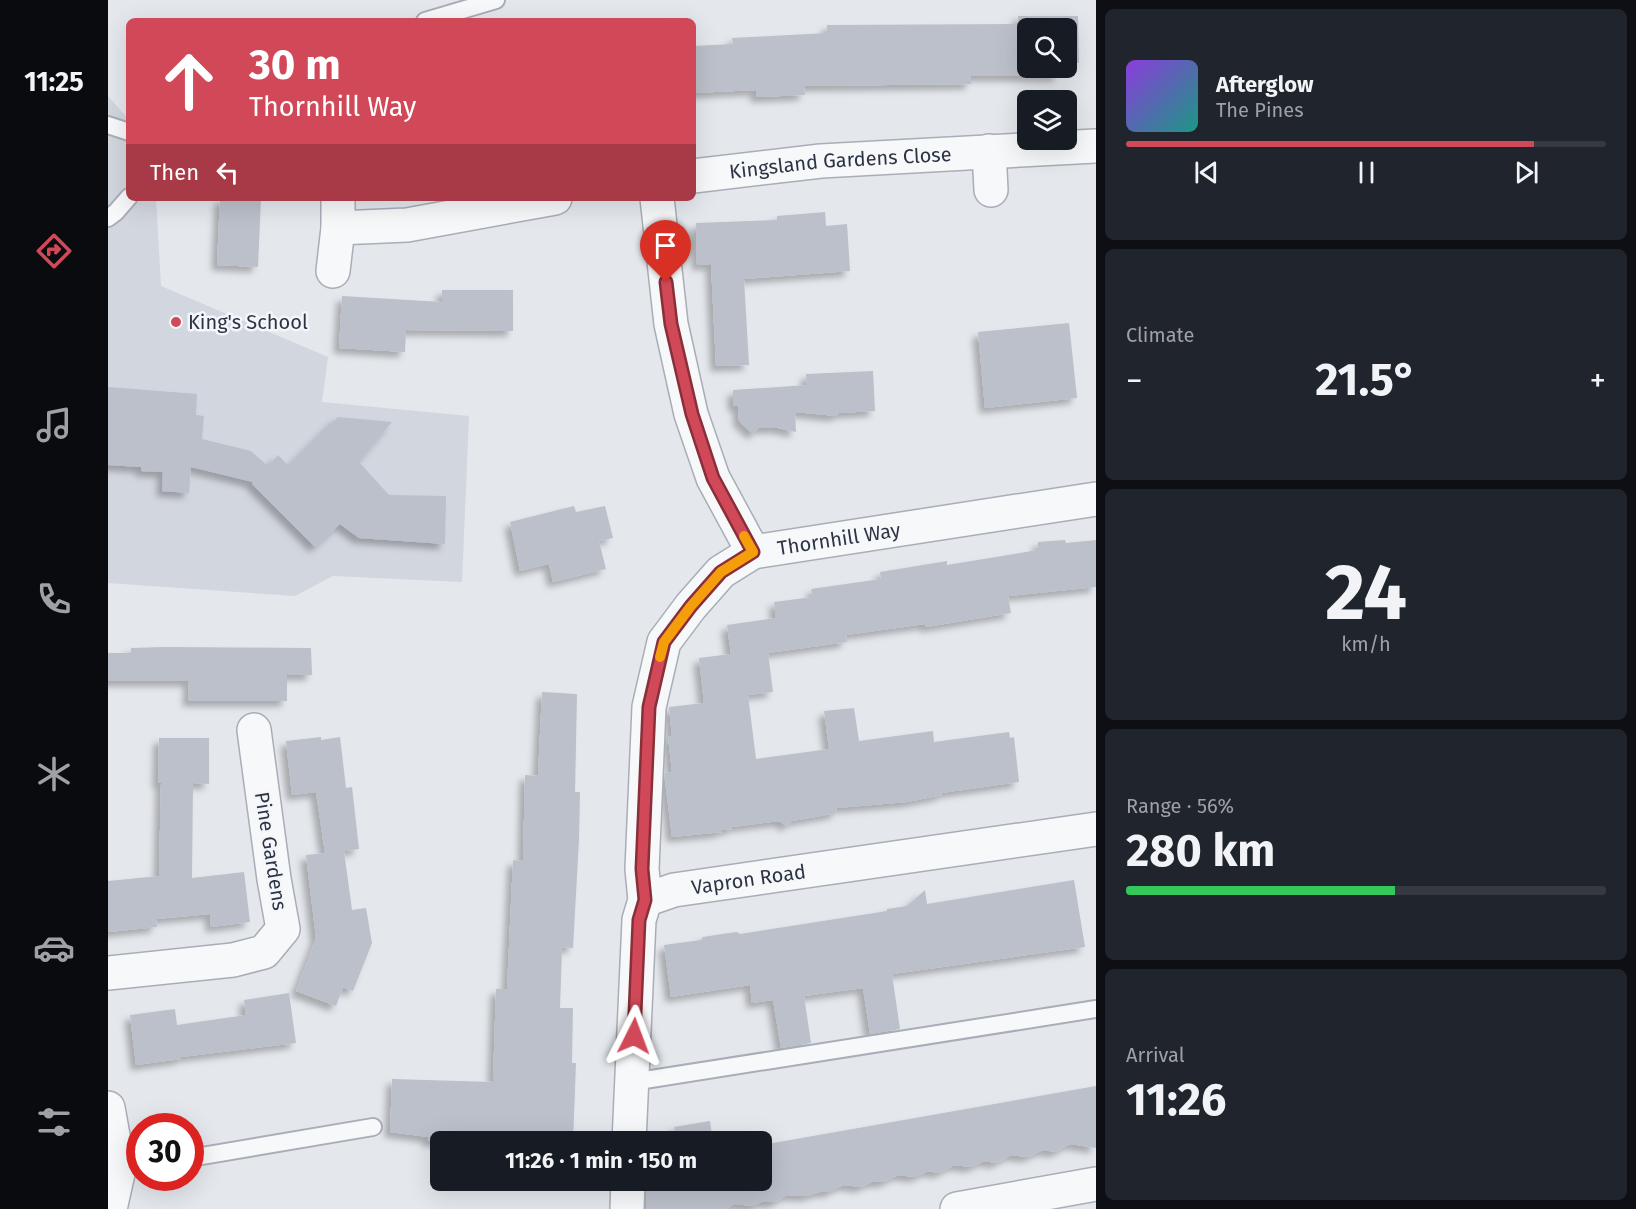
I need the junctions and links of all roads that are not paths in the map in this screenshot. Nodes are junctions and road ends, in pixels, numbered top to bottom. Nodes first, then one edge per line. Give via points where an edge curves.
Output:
1 (496, 0) edge
2 (435, 18) edge
3 (108, 125) edge
4 (126, 131) edge
5 (1095, 146) edge
6 (989, 151) junction
7 (696, 176) edge
8 (991, 190) dead end
9 (126, 200) edge
10 (539, 201) edge
11 (657, 201) edge
12 (338, 213) edge
13 (108, 218) edge
14 (333, 271) dead end
15 (1096, 499) edge
16 (753, 552) junction
17 (254, 730) dead end
18 (1096, 829) edge
19 (645, 900) junction
20 (108, 973) edge
21 (1096, 1009) edge
22 (632, 1082) junction
23 (108, 1108) edge
24 (373, 1127) dead end
25 (630, 1131) edge
26 (204, 1156) edge
27 (122, 1169) edge
28 (1096, 1184) edge
29 (628, 1191) edge
30 (110, 1209) edge
31 (627, 1209) edge
32 (957, 1209) edge

1 - 2 lane
3 - 4 lane
5 - 6 street, Kingsland Gardens Close
6 - 7 street, Kingsland Gardens Close via 821,161
6 - 8 street
9 - 13 lane
10 - 12 street via 407,225
11 - 16 street via 671,324 692,414 713,478
12 - 14 street
15 - 16 street, Thornhill Way
16 - 19 street, Thornhill Way via 721,572 664,642 649,707 642,869
17 - 20 street, Pine Gardens via 283,929 264,952 253,955
18 - 19 street, Vapron Road via 674,890
19 - 22 street via 639,920
21 - 22 lane
22 - 25 street
23 - 27 street
24 - 26 lane
27 - 30 street
28 - 32 street
29 - 31 street

